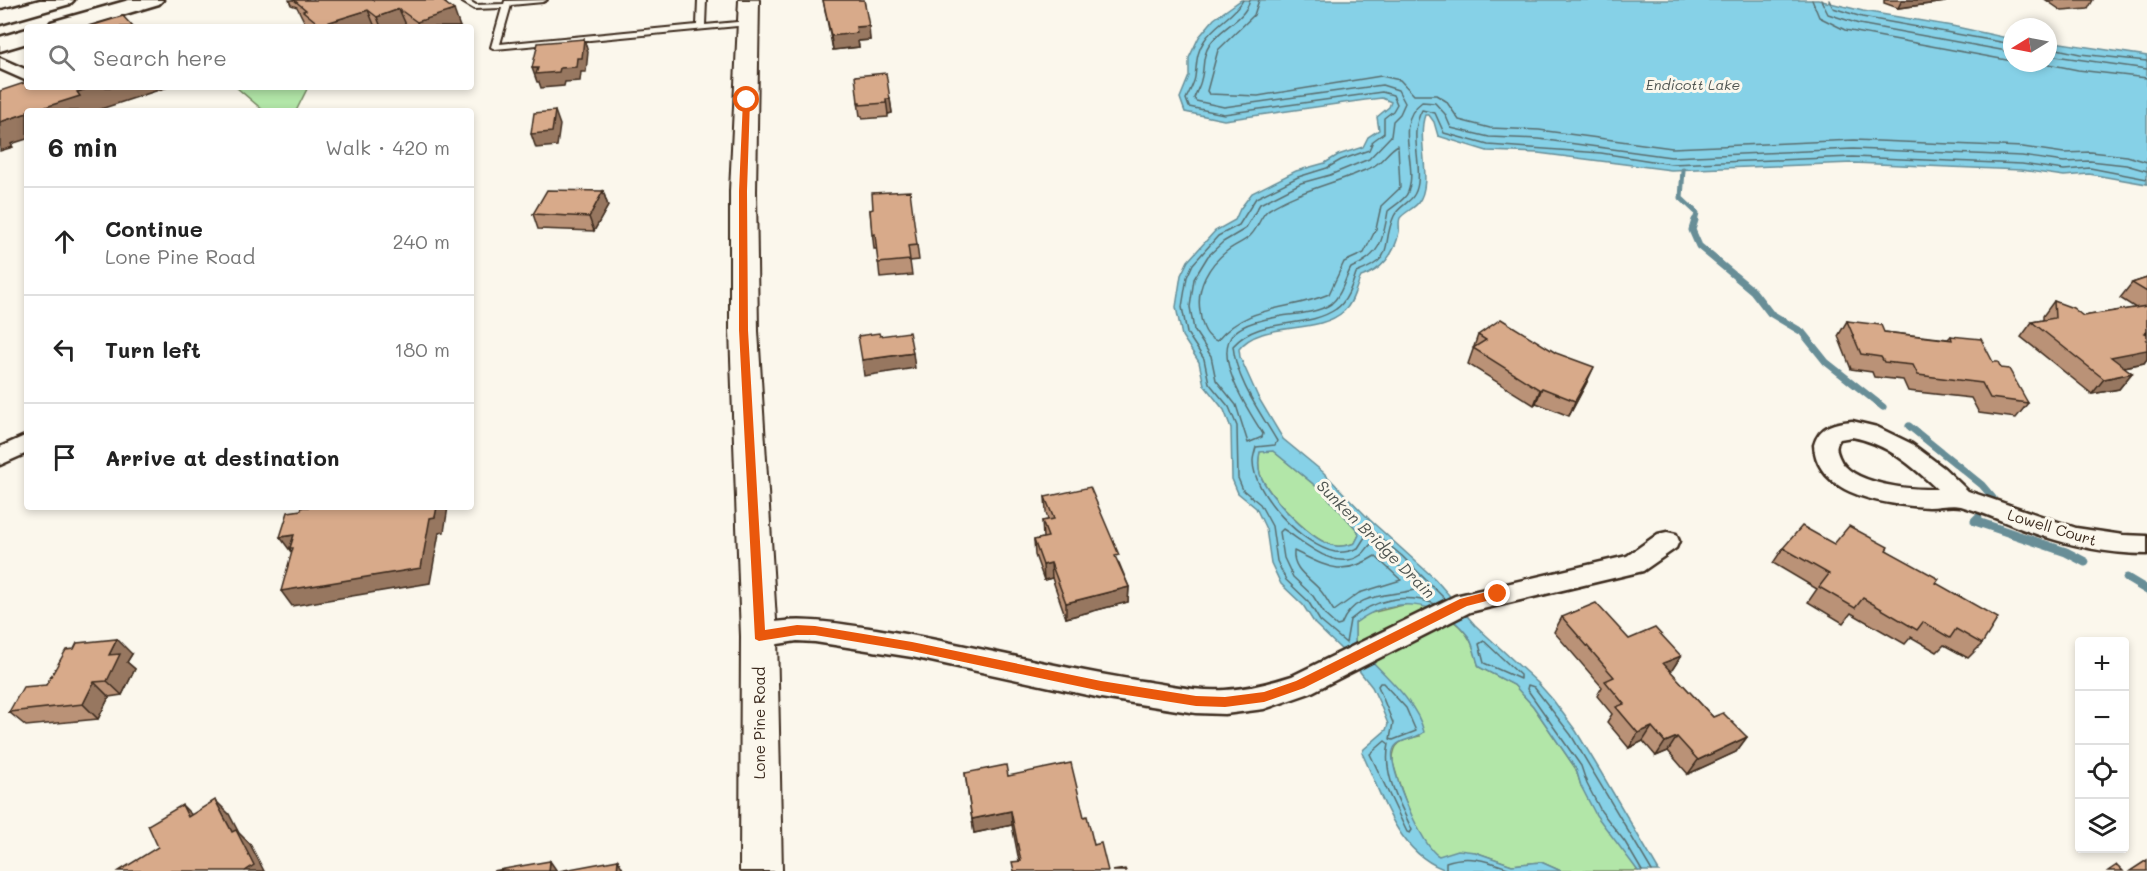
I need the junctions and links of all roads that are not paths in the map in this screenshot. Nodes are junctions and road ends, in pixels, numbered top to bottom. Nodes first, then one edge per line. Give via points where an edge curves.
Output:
1 (63, 0) edge
2 (152, 0) edge
3 (463, 0) edge
4 (543, 0) edge
5 (702, 0) edge
6 (507, 6) junction
7 (748, 11) edge
8 (0, 18) edge
9 (69, 24) edge
10 (701, 27) junction
11 (24, 37) edge
12 (0, 44) edge
13 (0, 63) edge
14 (24, 83) edge
15 (24, 445) edge
16 (0, 457) edge
17 (1960, 497) junction
18 (1667, 541) dead end
19 (2147, 545) edge
20 (759, 636) junction
21 (761, 871) edge

1 - 8 main road
2 - 9 main road
3 - 6 lane via 474,8
4 - 6 lane
5 - 10 lane
6 - 10 lane via 495,47
7 - 10 lane
7 - 20 street, Lone Pine Road via 744,330
11 - 12 main road
13 - 14 street
15 - 16 street
17 - 17 street, Lowell Court via 1894,495 1852,483 1832,466 1826,455 1827,440 1840,430 1881,438 1915,457
17 - 19 street, Lowell Court via 2072,536 2120,545
18 - 20 street via 1634,564 1464,603 1300,685 1264,697 1225,702 1101,686 912,646 815,631
20 - 21 street, Lone Pine Road

